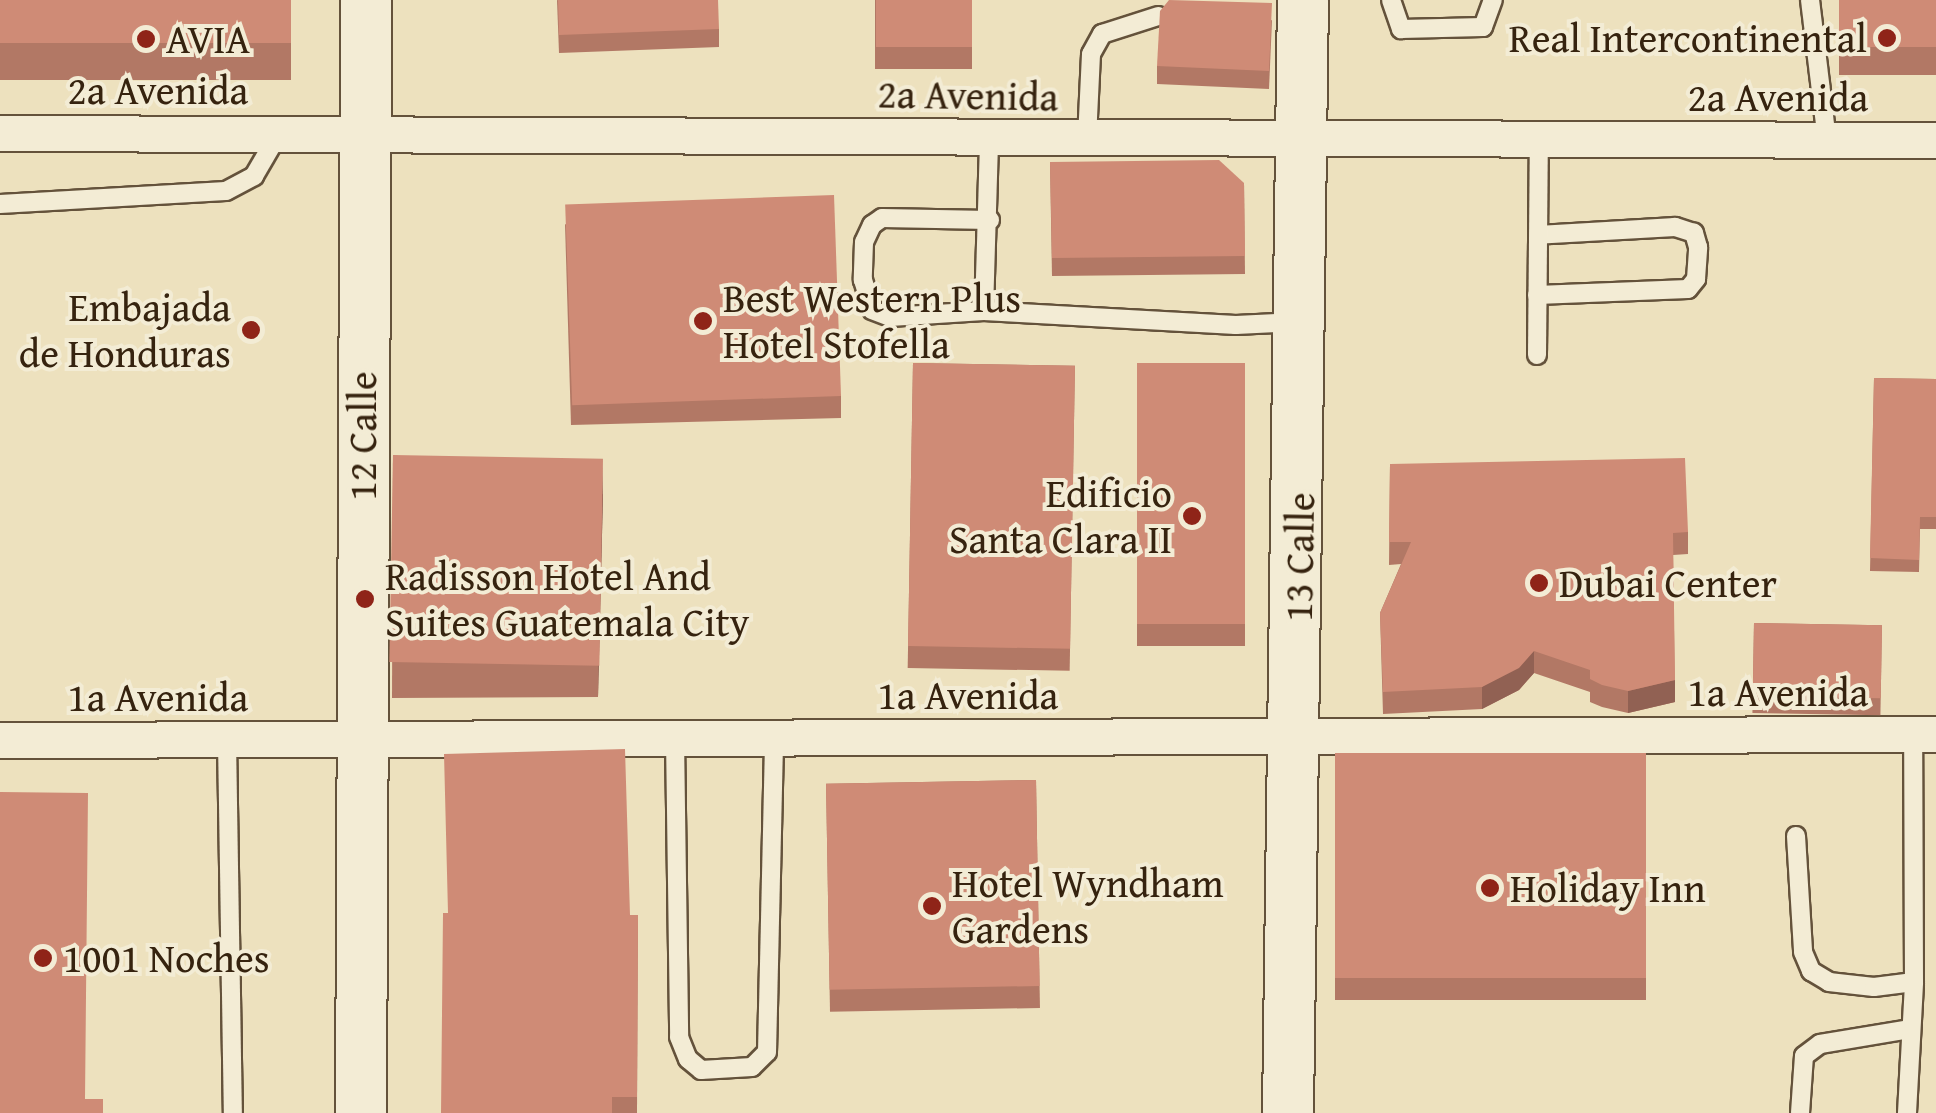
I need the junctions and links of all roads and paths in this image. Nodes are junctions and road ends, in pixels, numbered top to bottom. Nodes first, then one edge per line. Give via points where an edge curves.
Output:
1 (366, 0) edge
2 (1303, 0) edge
3 (1390, 0) edge
4 (1493, 0) edge
5 (1810, 0) edge
6 (1158, 16) edge
7 (0, 133) edge
8 (279, 133) junction
9 (364, 134) junction
10 (1087, 138) junction
11 (1302, 138) junction
12 (1539, 139) junction
13 (989, 140) junction
14 (1827, 140) junction
15 (1936, 140) edge
16 (0, 204) edge
17 (990, 220) junction
18 (1538, 236) junction
19 (1537, 295) junction
20 (984, 312) junction
21 (1301, 322) junction
22 (1537, 356) dead end
23 (1925, 734) edge
24 (1297, 736) junction
25 (675, 738) junction
26 (774, 738) junction
27 (0, 740) edge
28 (227, 740) junction
29 (359, 740) junction
30 (1796, 836) dead end
31 (1914, 982) junction
32 (1912, 1028) junction
33 (232, 1113) edge
34 (360, 1113) edge
35 (1288, 1113) edge
36 (1800, 1113) edge
37 (1907, 1113) edge

1 - 9 main road, 12 Calle
2 - 11 main road, 13 Calle
3 - 4 lane via 1401,28 1483,27
5 - 14 lane
6 - 10 lane via 1102,34 1091,54
7 - 8 street, 2a Avenida
8 - 9 street, 2a Avenida
8 - 16 lane via 254,176 226,191
9 - 13 street, 2a Avenida
9 - 29 main road, 12 Calle
10 - 11 street, 2a Avenida
10 - 13 street, 2a Avenida
11 - 12 street, 2a Avenida
11 - 21 main road, 13 Calle
12 - 14 street, 2a Avenida
12 - 18 lane
13 - 17 lane
14 - 15 street, 2a Avenida
17 - 20 lane
17 - 20 lane via 882,218 864,242 863,280 872,310 890,317
18 - 19 lane
18 - 19 lane via 1676,227 1694,233 1698,247 1696,279 1688,289
19 - 22 lane
20 - 21 lane via 1236,325
21 - 24 main road, 13 Calle
23 - 24 street, 1a Avenida
23 - 31 lane
24 - 26 street, 1a Avenida
24 - 35 main road, 13 Calle
25 - 26 street, 1a Avenida
25 - 26 lane via 679,1037 701,1070 752,1067 767,1052
25 - 29 street, 1a Avenida
27 - 28 street, 1a Avenida
28 - 29 street, 1a Avenida
28 - 33 lane
29 - 34 main road, 12 Calle
30 - 31 lane via 1802,952 1812,972 1829,982 1874,987
31 - 32 lane
32 - 36 lane via 1812,1050 1798,1081
32 - 37 lane

